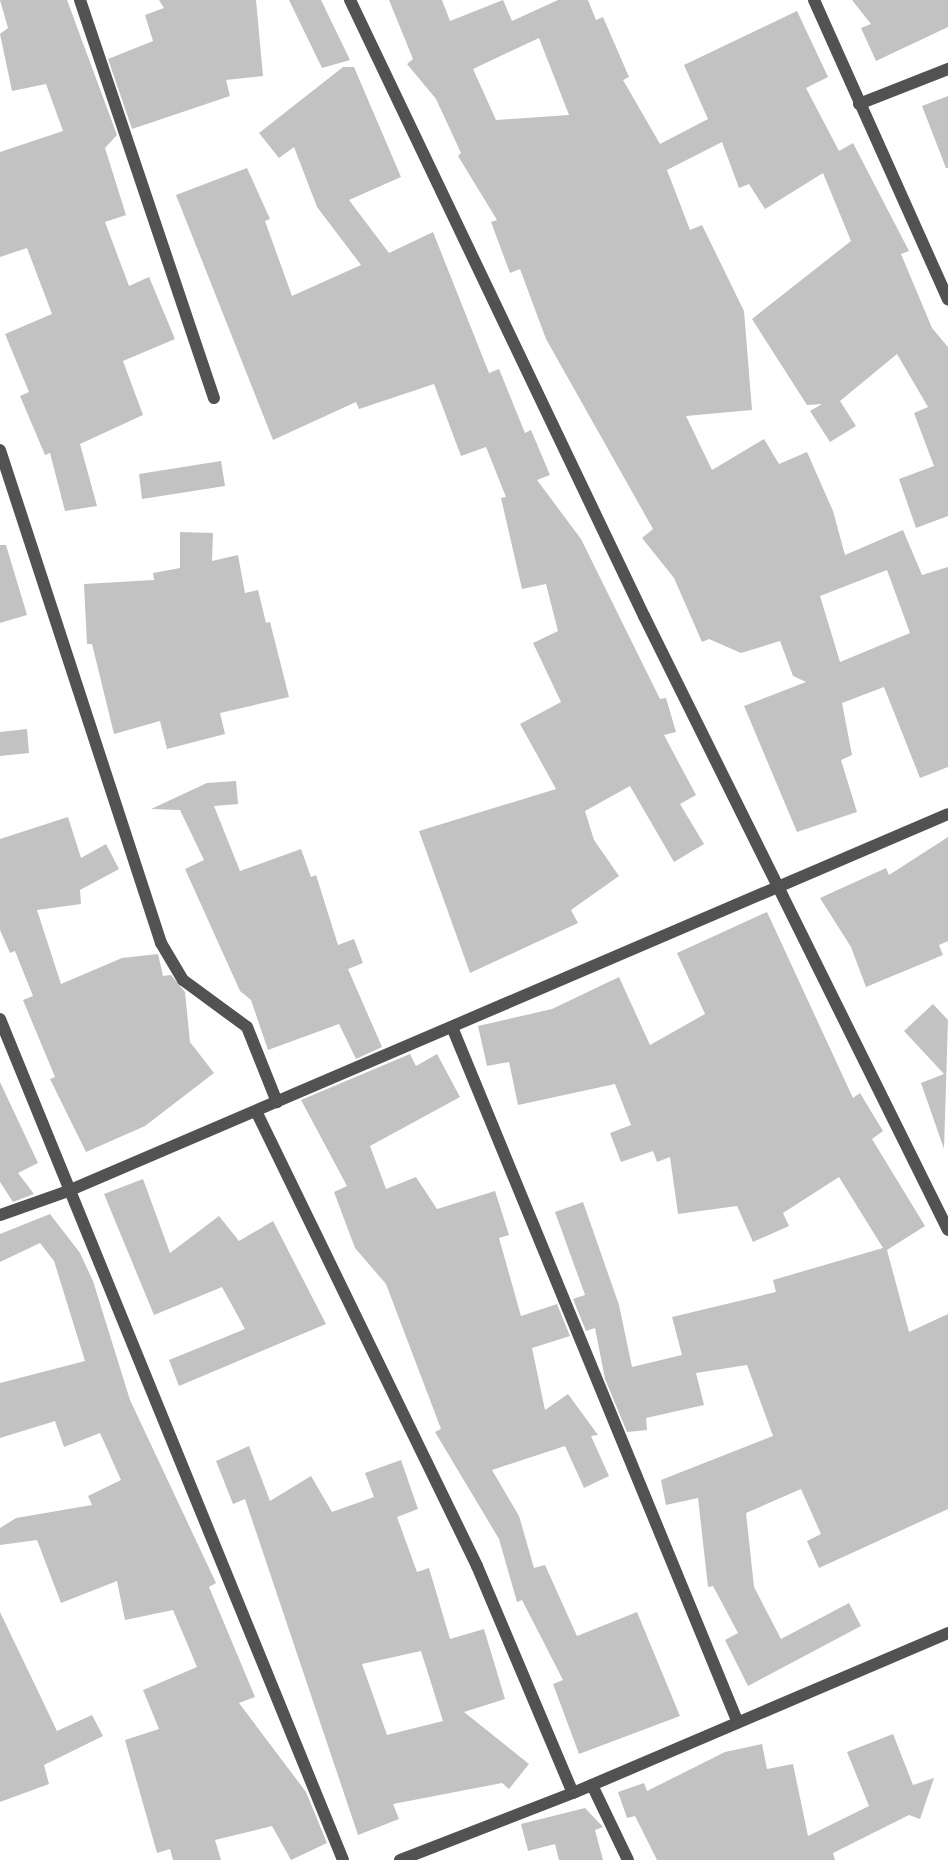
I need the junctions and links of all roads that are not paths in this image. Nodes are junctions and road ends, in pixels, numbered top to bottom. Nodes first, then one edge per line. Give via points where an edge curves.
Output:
1 (80, 0) edge
2 (350, 0) edge
3 (814, 0) edge
4 (948, 69) edge
5 (859, 104) junction
6 (948, 299) edge
7 (214, 398) dead end
8 (0, 450) edge
9 (948, 814) edge
10 (777, 889) junction
11 (0, 1019) edge
12 (452, 1027) junction
13 (277, 1102) junction
14 (256, 1111) junction
15 (68, 1191) junction
16 (0, 1215) edge
17 (948, 1230) edge
18 (948, 1633) edge
19 (738, 1723) junction
20 (592, 1785) junction
21 (573, 1793) junction
22 (343, 1860) edge
23 (400, 1860) edge
24 (628, 1860) edge

1 - 7 street
2 - 10 street
3 - 5 street
4 - 5 street
5 - 6 street
8 - 13 street via 161,943 183,980 247,1027
9 - 10 street
10 - 12 street
10 - 17 street
11 - 15 street
12 - 13 street
12 - 19 street
13 - 14 street
14 - 15 street
14 - 21 street via 477,1566
15 - 16 street
15 - 22 street
18 - 19 street
19 - 20 street
20 - 21 street
20 - 24 street
21 - 23 street

